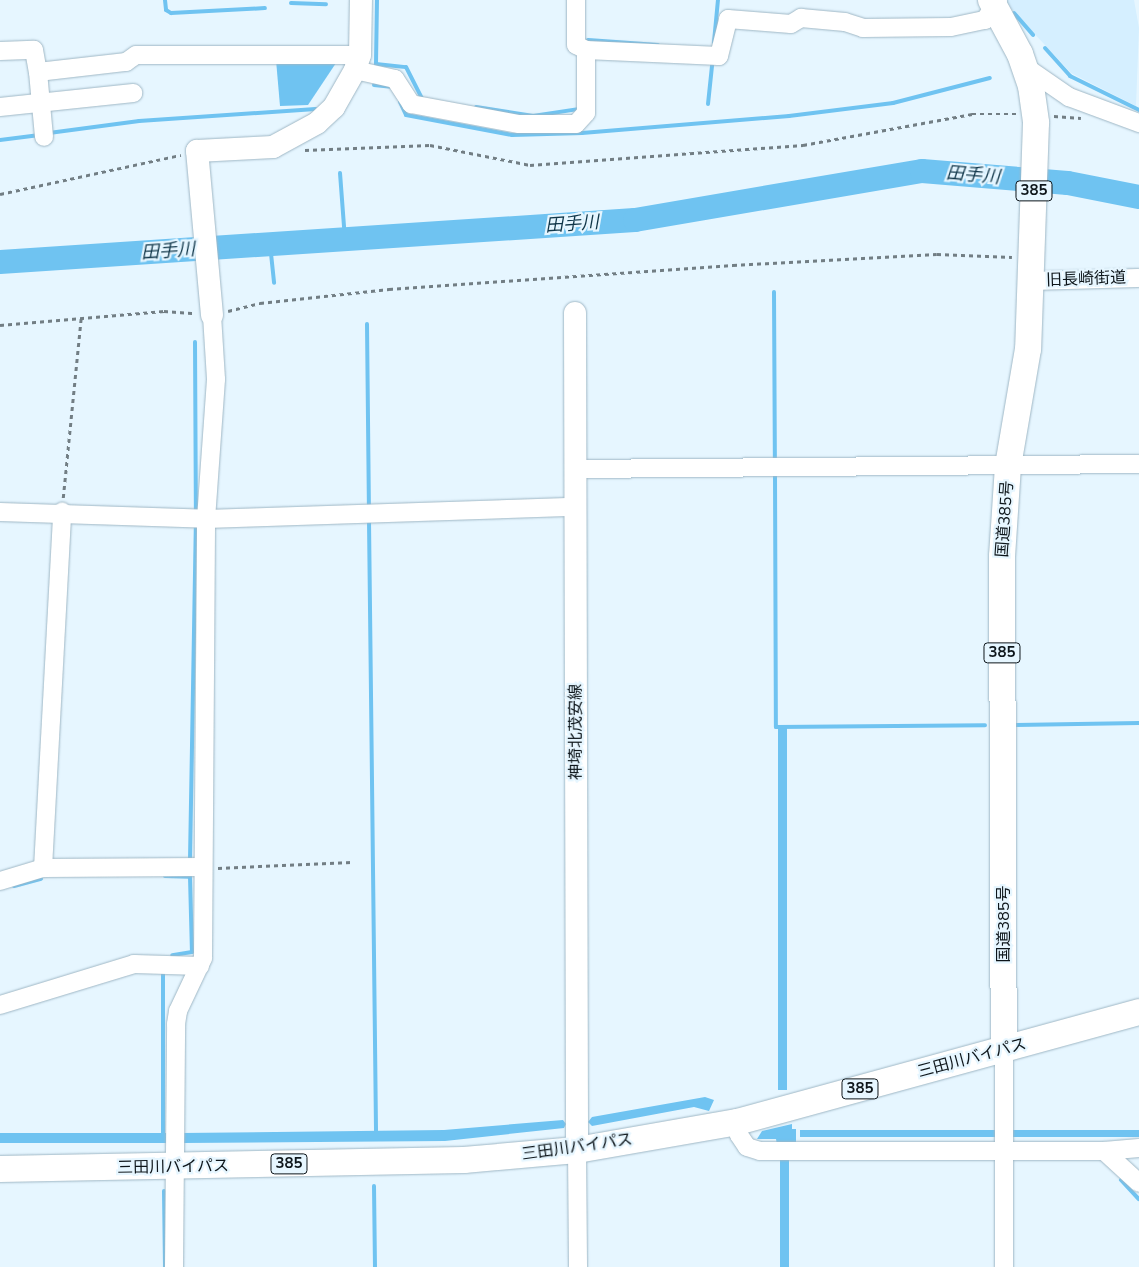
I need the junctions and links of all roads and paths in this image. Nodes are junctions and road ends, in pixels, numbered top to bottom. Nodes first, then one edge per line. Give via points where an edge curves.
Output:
1 (361, 0) edge
2 (576, 0) edge
3 (994, 2) edge
4 (586, 50) junction
5 (0, 52) edge
6 (358, 62) junction
7 (1024, 66) junction
8 (38, 72) junction
9 (133, 93) dead end
10 (40, 103) junction
11 (0, 107) edge
12 (1085, 118) dead end
13 (1035, 119) junction
14 (1139, 123) edge
15 (44, 137) dead end
16 (302, 150) dead end
17 (198, 151) junction
18 (0, 194) edge
19 (1032, 270) junction
20 (1139, 278) edge
21 (212, 310) junction
22 (575, 314) dead end
23 (82, 316) junction
24 (0, 325) edge
25 (1139, 464) edge
26 (1008, 466) junction
27 (575, 469) junction
28 (575, 507) junction
29 (0, 512) edge
30 (62, 512) junction
31 (206, 519) junction
32 (352, 862) dead end
33 (202, 867) junction
34 (43, 868) junction
35 (0, 881) edge
36 (200, 966) junction
37 (0, 1005) edge
38 (1139, 1012) edge
39 (1004, 1050) junction
40 (736, 1122) junction
41 (1004, 1139) junction
42 (1139, 1148) edge
43 (577, 1150) junction
44 (1104, 1151) junction
45 (176, 1167) junction
46 (0, 1169) edge
47 (1139, 1183) edge
48 (174, 1267) edge
49 (578, 1267) edge
50 (1004, 1267) edge

1 - 6 main road
2 - 4 street via 576,45
3 - 4 street via 985,20 951,27 863,28 845,22 801,18 791,24 728,19 720,56
3 - 7 highway, 国道385号 / 385
4 - 6 street via 586,114 576,124 519,124 411,104 395,79
5 - 8 street via 34,50
6 - 8 street via 136,55 126,62
6 - 17 main road via 334,107 296,137 273,147
7 - 13 highway, 国道385号 / 385 via 1031,86
7 - 14 street via 1070,97
8 - 10 street
9 - 10 street
10 - 11 street
10 - 15 street
12 - 13 path
13 - 16 path via 972,114 803,145 530,165 430,145
13 - 19 highway, 国道385号 / 385
17 - 18 path
17 - 21 main road
19 - 20 street, 旧長崎街道
19 - 21 path via 938,254 389,289
19 - 26 highway, 国道385号 / 385 via 1028,349
21 - 23 path
21 - 31 street via 216,379
22 - 27 main road, 神埼北茂安線
23 - 24 path
23 - 30 path
25 - 26 street
26 - 27 street
26 - 39 highway, 国道385号 / 385 via 1002,556
27 - 28 main road, 神埼北茂安線
28 - 31 street
28 - 43 main road, 神埼北茂安線
29 - 30 street
30 - 31 street
30 - 34 street
31 - 33 street
32 - 33 path via 281,868
33 - 34 street
33 - 36 street via 203,958
34 - 35 street
36 - 37 street via 134,964
36 - 45 street via 178,1011 176,1024
38 - 39 highway, 三田川バイパス / 385
39 - 40 highway, 三田川バイパス / 385
39 - 41 street
40 - 41 street via 747,1147 760,1151
40 - 43 highway, 三田川バイパス / 385
41 - 44 street
41 - 50 street
42 - 44 street
43 - 45 highway, 三田川バイパス / 385 via 464,1160
43 - 49 street
44 - 47 street
45 - 46 highway, 三田川バイパス / 385
45 - 48 street

